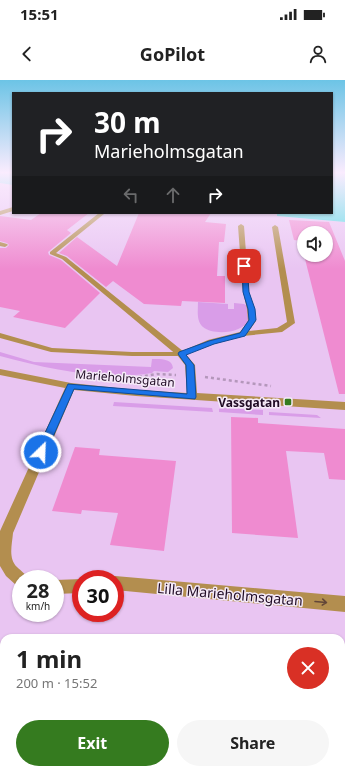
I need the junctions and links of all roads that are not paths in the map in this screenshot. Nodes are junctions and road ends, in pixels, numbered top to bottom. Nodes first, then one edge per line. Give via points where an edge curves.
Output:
1 (12, 209) edge
2 (0, 213) edge
3 (101, 214) dead end
4 (241, 226) dead end
5 (275, 227) dead end
6 (64, 258) joint
7 (242, 334) junction
8 (0, 335) edge
9 (181, 354) junction
10 (0, 372) edge
11 (71, 386) junction
12 (192, 397) junction
13 (345, 406) edge
14 (12, 571) edge
15 (124, 585) edge
16 (345, 604) edge

1 - 2 lane
3 - 6 lane via 52,253
4 - 7 lane via 246,292 252,320
5 - 7 lane via 291,323 279,330
6 - 9 street
7 - 9 lane via 211,342
8 - 9 lane via 51,350
9 - 12 street via 190,365
10 - 11 street, Marieholmsgatan
11 - 12 street, Marieholmsgatan
11 - 14 street via 6,533 4,559
12 - 13 street, Marieholmsgatan
15 -> 16 street, Lilla Marieholmsgatan

